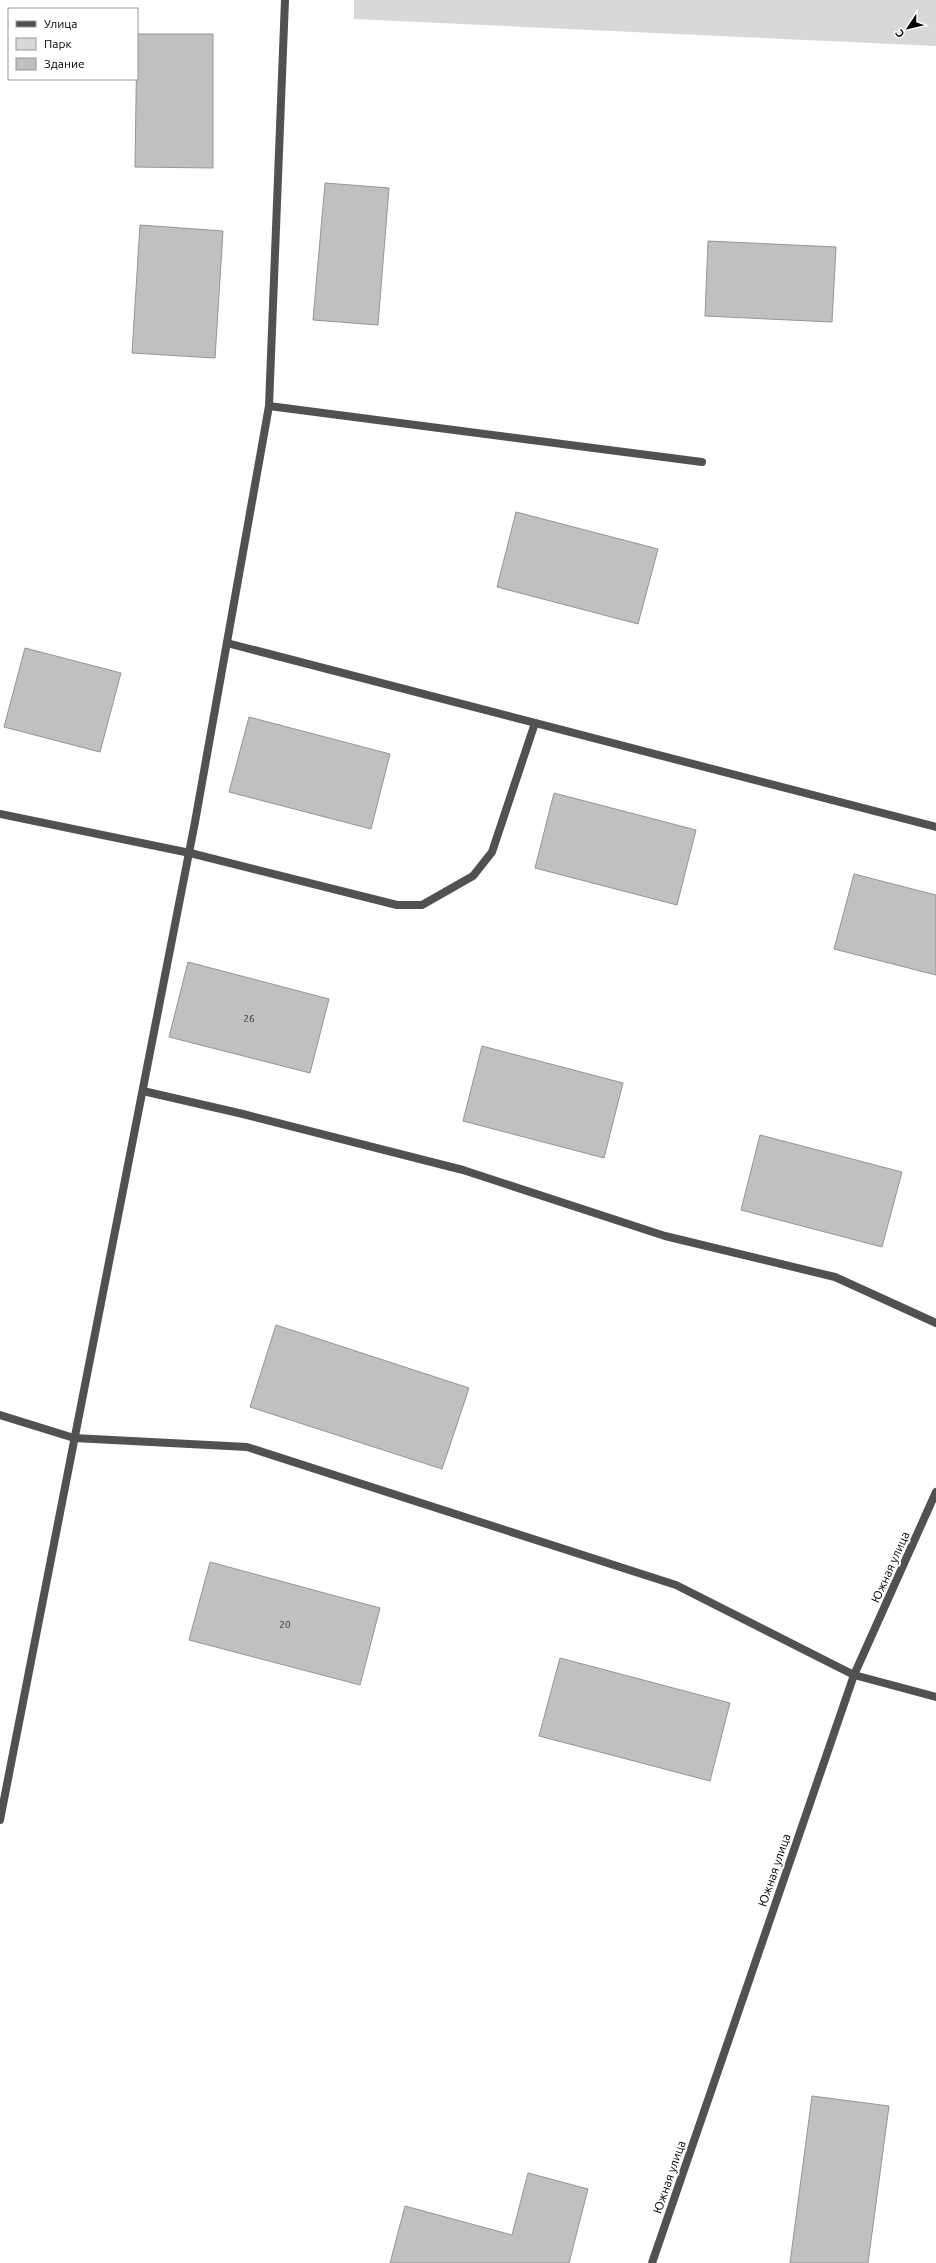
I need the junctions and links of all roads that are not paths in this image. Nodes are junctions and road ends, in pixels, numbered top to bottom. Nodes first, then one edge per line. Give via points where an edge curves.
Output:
1 (285, 0) edge
2 (269, 406) junction
3 (702, 462) dead end
4 (227, 643) junction
5 (535, 723) junction
6 (0, 814) edge
7 (936, 827) edge
8 (190, 853) junction
9 (143, 1091) junction
10 (936, 1323) edge
11 (0, 1415) edge
12 (74, 1438) junction
13 (936, 1492) edge
14 (854, 1676) junction
15 (936, 1697) edge
16 (0, 1820) edge
17 (652, 2263) edge

1 - 2 street
2 - 3 street
2 - 4 street
4 - 5 street
4 - 8 street
5 - 7 street
5 - 8 street via 492,852 474,876 422,905 397,905
6 - 8 street
8 - 9 street
9 - 10 street via 463,1170 666,1236 835,1277
9 - 12 street
11 - 12 street
12 - 14 street via 247,1447 676,1585
12 - 16 street
13 - 14 street, Южная улица
14 - 15 street
14 - 17 street, Южная улица

